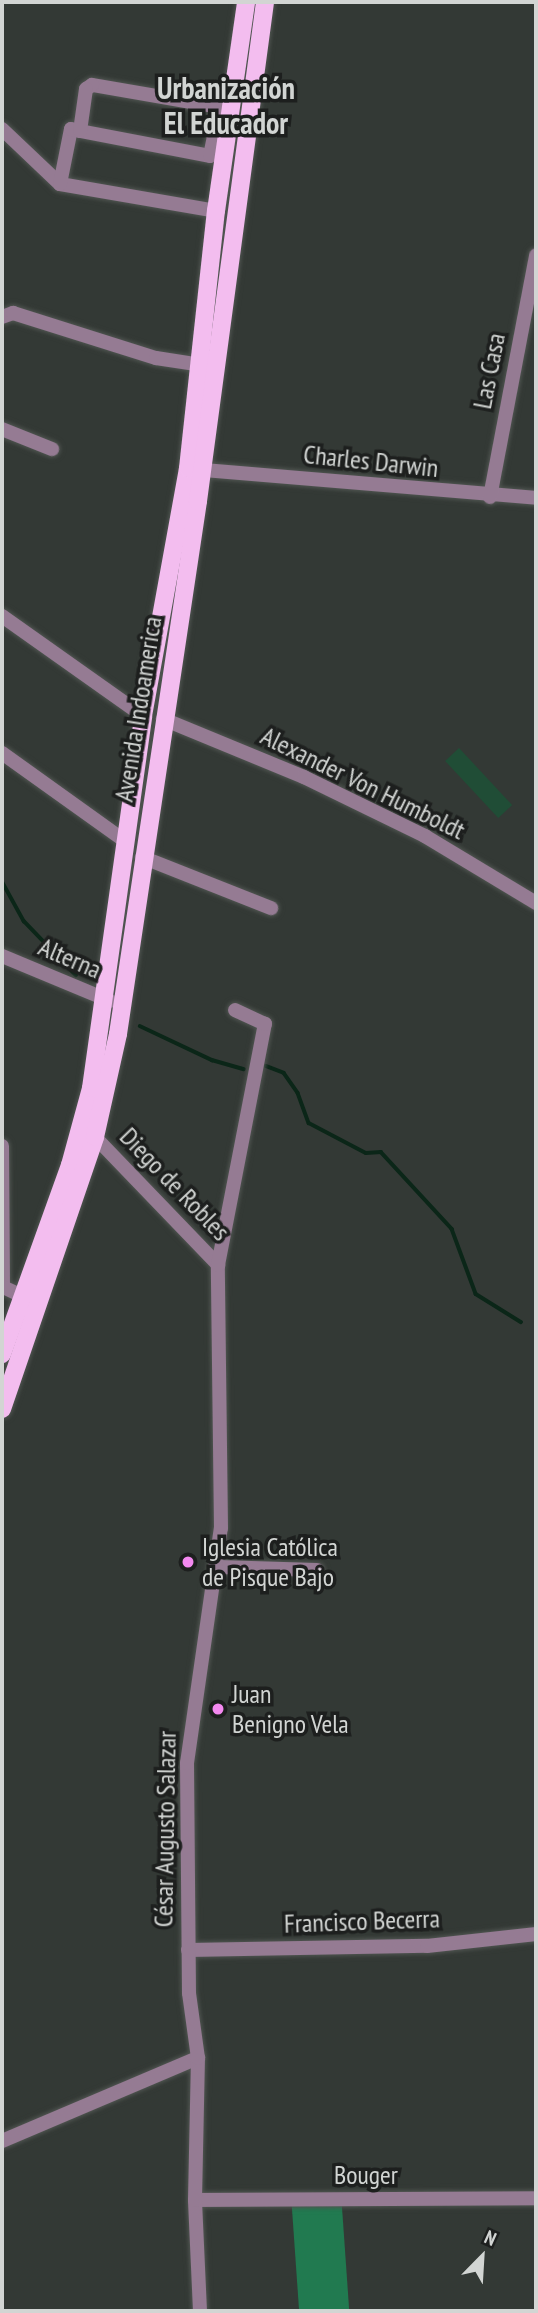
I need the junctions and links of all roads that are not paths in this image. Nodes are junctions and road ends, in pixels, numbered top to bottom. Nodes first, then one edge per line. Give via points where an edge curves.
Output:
1 (246, 2) edge
2 (265, 2) edge
3 (2, 129) edge
4 (80, 131) junction
5 (60, 184) junction
6 (216, 211) junction
7 (536, 255) edge
8 (2, 317) edge
9 (202, 365) junction
10 (2, 429) edge
11 (52, 449) dead end
12 (194, 476) junction
13 (490, 497) junction
14 (536, 498) edge
15 (2, 617) edge
16 (142, 716) junction
17 (163, 719) junction
18 (2, 753) edge
19 (125, 841) junction
20 (142, 857) junction
21 (536, 902) edge
22 (271, 908) dead end
23 (2, 956) edge
24 (112, 1001) junction
25 (235, 1010) dead end
26 (88, 1134) junction
27 (2, 1146) edge
28 (59, 1219) junction
29 (218, 1265) junction
30 (22, 1296) junction
31 (2, 1354) edge
32 (2, 1409) edge
33 (218, 1567) junction
34 (317, 1570) dead end
35 (536, 1934) edge
36 (188, 1950) junction
37 (198, 2058) junction
38 (2, 2141) edge
39 (536, 2198) edge
40 (195, 2200) junction
41 (200, 2311) edge

1 - 6 main road, Avenida Indoamerica
2 - 12 main road, Avenida Indoamerica
3 - 5 street
4 - 4 street via 210,156 220,107 92,85 86,89
4 - 5 street via 71,129
5 - 6 street
6 - 9 main road, Avenida Indoamerica
7 - 13 street, Las Casa
8 - 9 street via 13,313 156,358
9 - 12 main road, Avenida Indoamerica
10 - 11 street
12 - 13 street, Charles Darwin
12 - 16 main road, Avenida Indoamerica
12 - 17 main road, Avenida Indoamerica
13 - 14 street, Charles Darwin
15 - 16 street
16 - 19 main road, Avenida Indoamerica
17 - 20 main road, Avenida Indoamerica
17 - 21 street, Alexander Von Humboldt via 304,777 413,830
18 - 19 street
19 - 24 main road, Avenida Indoamerica
20 - 22 street
20 - 24 main road, Avenida Indoamerica
23 - 24 street, Alterna
24 - 26 main road, Avenida Indoamerica
25 - 29 street, César Augusto Salazar via 265,1024
26 - 28 main road, Avenida Indoamerica
26 - 29 street, Diego de Robles
27 - 30 street via 3,1287
28 - 30 main road, Avenida Indoamerica
28 - 32 main road, Avenida Indoamerica
29 - 33 street, César Augusto Salazar
30 - 31 main road, Avenida Indoamerica
33 - 34 street
33 - 36 street, César Augusto Salazar via 189,1732
35 - 36 street, Francisco Becerra via 427,1946
36 - 37 street, César Augusto Salazar
37 - 38 street
37 - 40 street, César Augusto Salazar
39 - 40 street, Bouger
40 - 41 street, César Augusto Salazar

